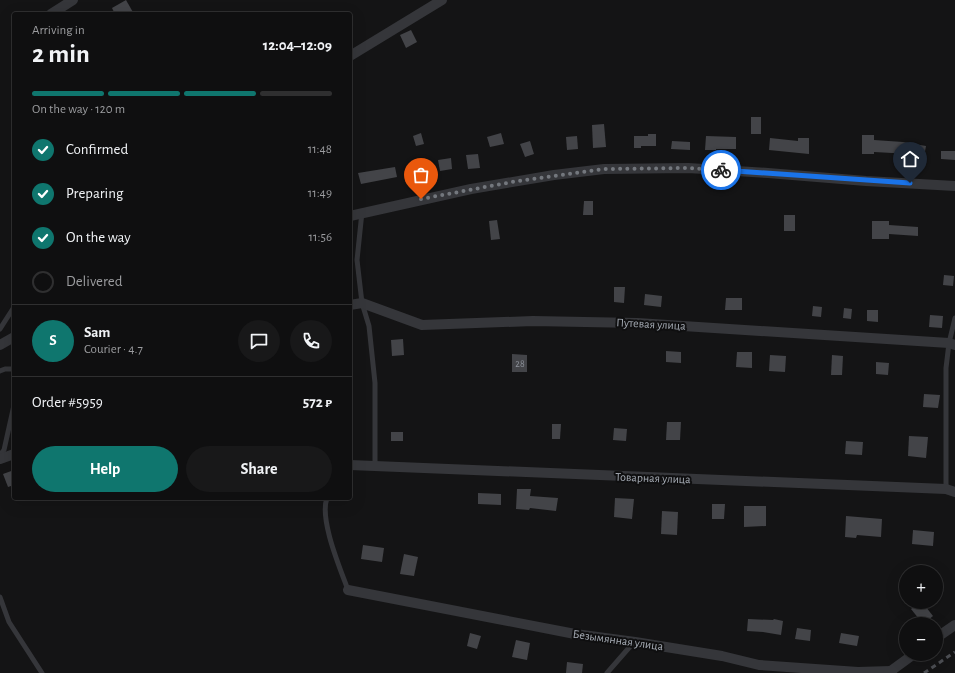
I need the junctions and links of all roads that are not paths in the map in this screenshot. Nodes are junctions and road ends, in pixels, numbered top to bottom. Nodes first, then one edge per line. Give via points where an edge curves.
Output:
1 (73, 0) edge
2 (442, 0) edge
3 (54, 12) edge
4 (352, 55) edge
5 (955, 186) edge
6 (362, 212) junction
7 (352, 215) edge
8 (362, 303) junction
9 (352, 305) edge
10 (12, 310) edge
11 (955, 318) edge
12 (0, 329) edge
13 (12, 338) edge
14 (952, 344) edge
15 (0, 345) edge
16 (12, 369) edge
17 (0, 371) edge
18 (12, 414) edge
19 (0, 455) edge
20 (12, 455) edge
21 (0, 459) edge
22 (352, 466) edge
23 (375, 466) junction
24 (951, 490) edge
25 (326, 500) edge
26 (348, 590) joint
27 (0, 597) edge
28 (955, 625) edge
29 (943, 633) edge
30 (634, 642) junction
31 (905, 661) edge
32 (890, 672) edge
33 (42, 673) edge
34 (607, 673) edge

1 - 3 street
2 - 4 street
5 - 6 street via 688,168 604,169 471,189
6 - 7 street
6 - 8 lane via 357,260
8 - 9 street, Путевая улица
8 - 14 street, Путевая улица via 422,325 533,321 637,323
8 - 23 lane via 369,326 375,383
10 - 12 lane
11 - 14 lane
13 - 15 street
14 - 24 lane via 946,368
16 - 17 lane
18 - 19 lane via 4,450
20 - 21 street
22 - 23 street, Товарная улица
23 - 24 street, Товарная улица
25 - 26 lane via 326,524
26 - 30 street, Безымянная улица via 575,634
27 - 33 lane via 9,622
28 - 29 street
30 - 32 street, Безымянная улица via 722,656 759,665
30 - 34 lane
31 - 32 street

